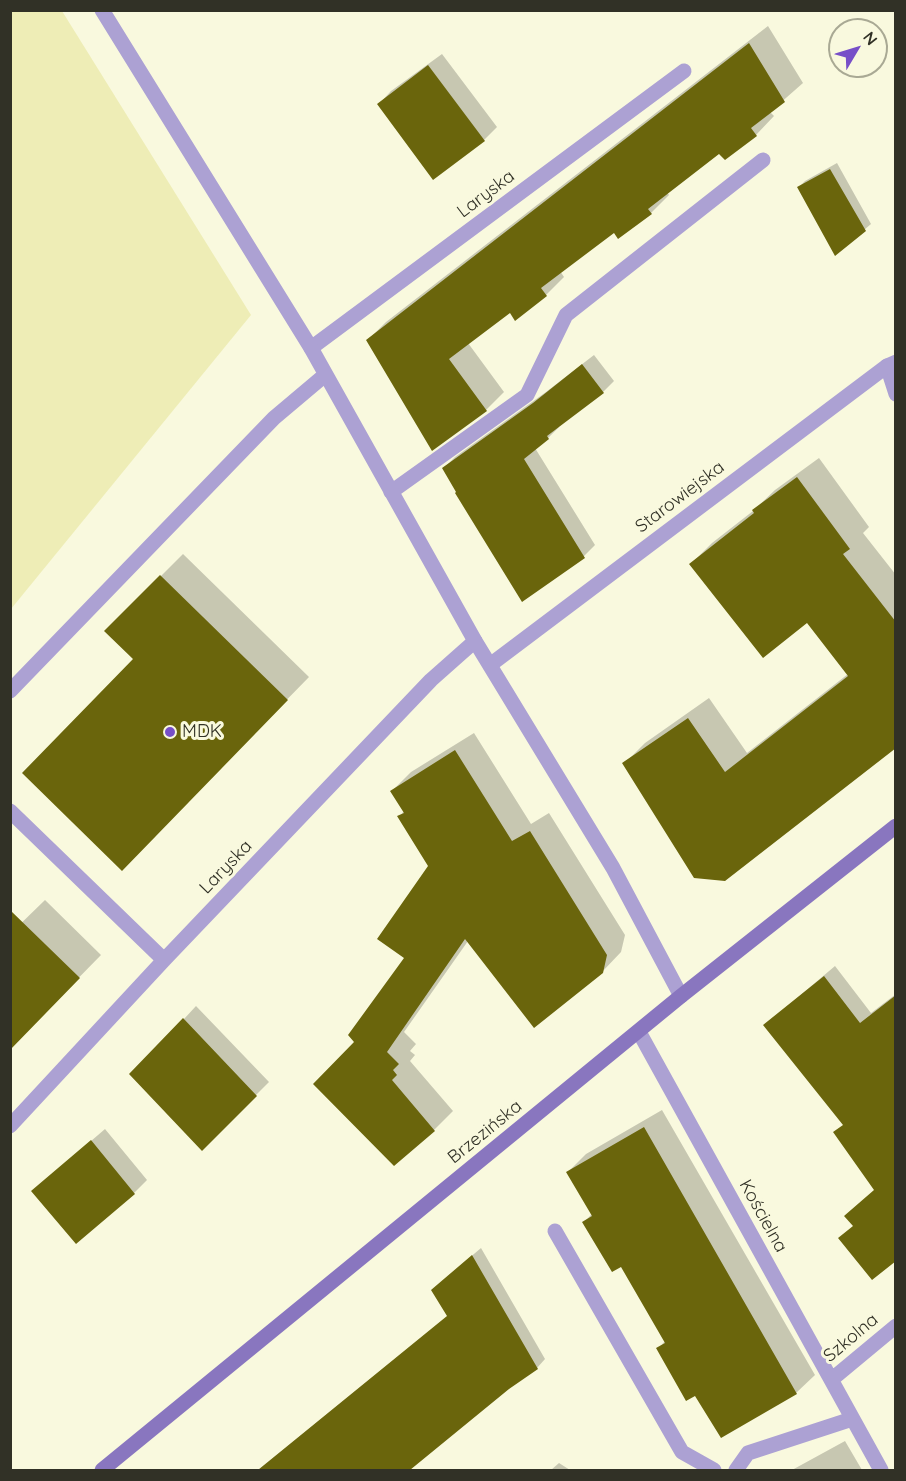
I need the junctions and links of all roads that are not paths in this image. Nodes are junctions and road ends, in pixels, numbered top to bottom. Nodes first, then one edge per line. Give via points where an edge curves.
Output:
1 (102, 10) edge
2 (684, 71) dead end
3 (763, 160) dead end
4 (311, 348) junction
5 (891, 364) edge
6 (325, 375) junction
7 (896, 394) edge
8 (391, 492) junction
9 (475, 641) junction
10 (489, 665) junction
11 (10, 691) edge
12 (10, 811) edge
13 (896, 826) edge
14 (164, 960) junction
15 (681, 996) junction
16 (639, 1032) junction
17 (10, 1126) edge
18 (555, 1231) dead end
19 (896, 1326) edge
20 (831, 1380) junction
21 (852, 1419) junction
22 (102, 1470) edge
23 (714, 1470) edge
24 (736, 1470) edge
25 (881, 1470) edge

1 - 4 street
2 - 4 street, Laryska
3 - 8 street via 566,315 527,395
4 - 6 street
5 - 7 street
5 - 10 street, Starowiejska
6 - 8 street
6 - 11 street via 274,418
8 - 9 street
9 - 10 street
9 - 14 street, Laryska via 431,680
10 - 15 street via 613,868
12 - 14 street
13 - 15 main road, Brzezińska
14 - 17 street, Laryska
15 - 16 main road, Brzezińska
16 - 20 street, Kościelna
16 - 22 main road, Brzezińska
18 - 23 street via 682,1452
19 - 20 street, Szkolna
20 - 21 street, Kościelna
21 - 24 street via 748,1453
21 - 25 street, Kościelna

